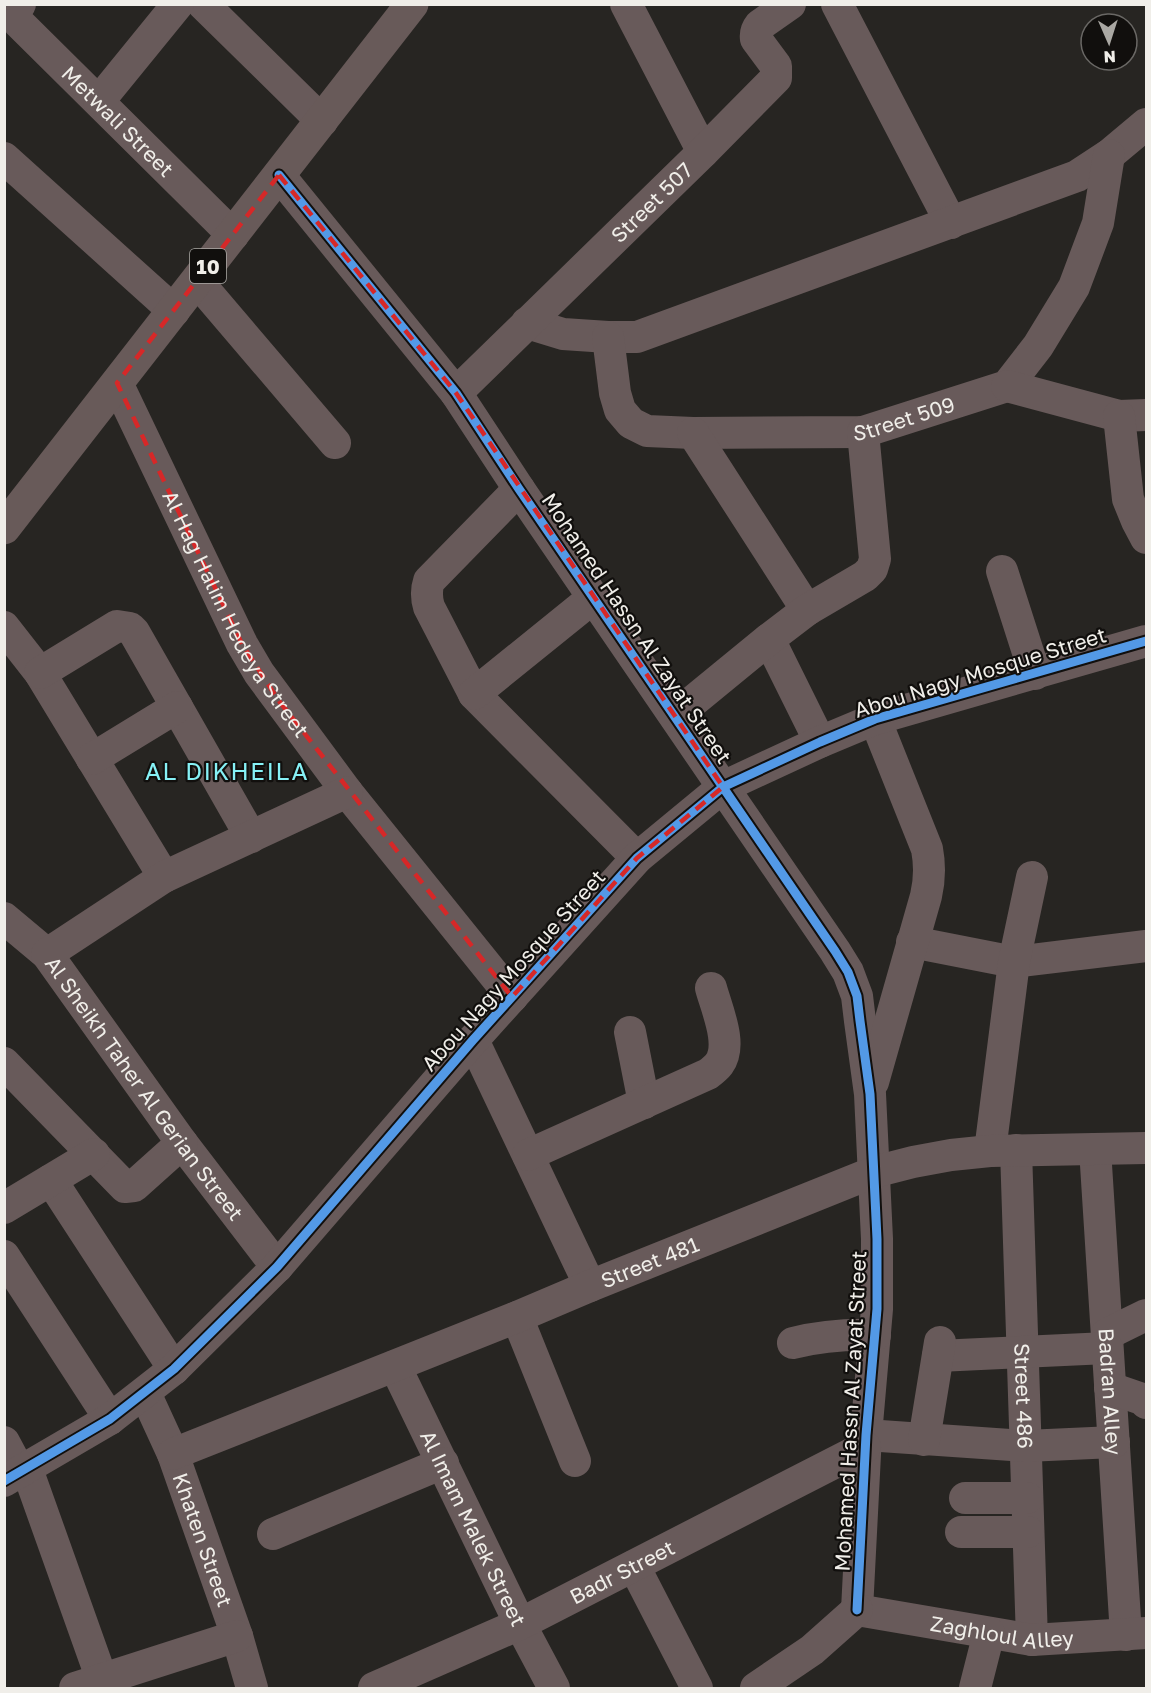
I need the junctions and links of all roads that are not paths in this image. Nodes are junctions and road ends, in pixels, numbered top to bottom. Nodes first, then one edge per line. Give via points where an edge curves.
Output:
1 (20, 4) edge
2 (178, 4) edge
3 (203, 4) edge
4 (412, 4) edge
5 (626, 4) edge
6 (790, 4) edge
7 (837, 4) edge
8 (99, 101) junction
9 (322, 121) junction
10 (1146, 124) edge
11 (703, 152) junction
12 (1109, 155) junction
13 (4, 158) edge
14 (279, 175) junction
15 (951, 223) junction
16 (233, 235) junction
17 (197, 281) junction
18 (174, 311) junction
19 (527, 323) junction
20 (608, 337) junction
21 (117, 383) junction
22 (1007, 386) junction
23 (456, 393) junction
24 (1133, 416) edge
25 (693, 432) junction
26 (863, 432) junction
27 (335, 443) dead end
28 (519, 489) junction
29 (4, 528) edge
30 (1146, 538) edge
31 (1002, 570) dead end
32 (594, 597) junction
33 (807, 610) junction
34 (4, 627) edge
35 (769, 639) junction
36 (1146, 641) edge
37 (40, 673) junction
38 (1035, 674) junction
39 (474, 694) junction
40 (177, 707) junction
41 (675, 717) junction
42 (875, 720) junction
43 (820, 742) junction
44 (92, 759) junction
45 (723, 787) junction
46 (347, 792) junction
47 (251, 837) junction
48 (637, 858) junction
49 (164, 877) junction
50 (1032, 877) dead end
51 (4, 918) edge
52 (912, 942) junction
53 (1146, 946) edge
54 (47, 954) junction
55 (1014, 962) junction
56 (711, 988) dead end
57 (512, 997) junction
58 (630, 1032) dead end
59 (473, 1040) junction
60 (4, 1063) edge
61 (870, 1094) junction
62 (644, 1103) junction
63 (182, 1143) junction
64 (1146, 1148) edge
65 (1095, 1149) junction
66 (1003, 1151) junction
67 (94, 1154) junction
68 (528, 1155) junction
69 (874, 1172) junction
70 (51, 1180) junction
71 (8, 1198) edge
72 (4, 1256) edge
73 (277, 1267) junction
74 (590, 1286) junction
75 (1146, 1315) edge
76 (517, 1317) junction
77 (875, 1335) junction
78 (1107, 1341) junction
79 (793, 1343) dead end
80 (1023, 1352) junction
81 (396, 1366) junction
82 (174, 1369) junction
83 (1110, 1388) junction
84 (145, 1393) junction
85 (1146, 1403) edge
86 (110, 1419) junction
87 (924, 1440) junction
88 (866, 1441) junction
89 (4, 1442) edge
90 (1114, 1442) junction
91 (1026, 1446) junction
92 (173, 1454) junction
93 (575, 1461) dead end
94 (443, 1463) junction
95 (17, 1474) edge
96 (965, 1497) dead end
97 (1027, 1498) junction
98 (961, 1532) dead end
99 (1028, 1532) junction
100 (273, 1534) dead end
101 (1133, 1535) edge
102 (634, 1566) junction
103 (857, 1610) junction
104 (520, 1624) junction
105 (989, 1633) junction
106 (1136, 1634) edge
107 (237, 1636) junction
108 (1032, 1640) junction
109 (94, 1685) edge
110 (252, 1689) edge
111 (374, 1689) edge
112 (554, 1689) edge
113 (697, 1689) edge
114 (756, 1689) edge
115 (975, 1689) edge

1 - 8 street, Metwali Street via 16,11 18,22
2 - 8 street
3 - 9 street
4 - 9 main road, 10
5 - 11 street
6 - 11 street, Street 507 via 760,25 755,34 776,66 776,78
7 - 15 street
8 - 16 street, Metwali Street
9 - 14 main road, 10
10 - 12 street
11 - 19 street, Street 507
12 - 15 street via 1077,176
12 - 22 street via 1098,223 1074,287 1038,346
13 - 18 street
14 - 16 main road, 10
14 - 23 street, Mohamed Hassn Al Zayat Street
15 - 20 street via 637,337
16 - 17 main road, 10
17 - 18 main road, 10
17 - 27 street
18 - 21 main road, 10
19 - 20 street via 563,334
19 - 23 street, Street 507
20 - 25 street, Street 509 via 615,393 620,410 631,423 646,431
21 - 29 main road, 10
21 - 46 street, Al Hag Halim Hedeya Street via 242,644
22 - 24 street
22 - 26 street, Street 509
23 - 28 street, Mohamed Hassn Al Zayat Street
24 - 30 street via 1128,499
25 - 26 street, Street 509
25 - 33 street
26 - 33 street via 875,559 872,569
28 - 32 street, Mohamed Hassn Al Zayat Street
28 - 39 street via 429,580 426,589 429,607
31 - 38 street
32 - 39 street
32 - 41 street, Mohamed Hassn Al Zayat Street
33 - 35 street
34 - 37 street
35 - 41 street
35 - 43 street
36 - 38 street, Abou Nagy Mosque Street
37 - 40 street via 117,626 124,626 134,632
37 - 44 street
38 - 42 street, Abou Nagy Mosque Street
39 - 48 street
40 - 44 street
40 - 47 street
41 - 45 street, Mohamed Hassn Al Zayat Street
42 - 43 street, Abou Nagy Mosque Street
42 - 52 street via 927,849 929,880
43 - 45 street, Abou Nagy Mosque Street
44 - 49 street
45 - 48 street, Abou Nagy Mosque Street
45 - 61 street, Mohamed Hassn Al Zayat Street via 848,972 856,996
46 - 47 street
46 - 57 street, Al Hag Halim Hedeya Street
47 - 49 street
48 - 57 street, Abou Nagy Mosque Street
49 - 54 street
50 - 55 street, Street 486
51 - 54 street, Al Sheikh Taher Al Gerian Street
52 - 55 street
52 - 61 street
53 - 55 street
54 - 63 street, Al Sheikh Taher Al Gerian Street
55 - 66 street, Street 486
56 - 62 street via 725,1038 719,1065 708,1074
57 - 59 street, Abou Nagy Mosque Street
58 - 62 street
59 - 68 street
59 - 73 street, Abou Nagy Mosque Street
60 - 67 street
61 - 69 street, Mohamed Hassn Al Zayat Street
62 - 68 street
63 - 67 street via 129,1188
63 - 73 street, Al Sheikh Taher Al Gerian Street
64 - 65 street, Street 481
65 - 66 street, Street 481
65 - 78 street, Badran Alley
66 - 69 street, Street 481 via 941,1156
66 - 80 street, Street 486
67 - 70 street
68 - 74 street
69 - 74 street, Street 481
69 - 77 street, Mohamed Hassn Al Zayat Street
70 - 71 street
70 - 82 street
72 - 86 street
73 - 82 street, Abou Nagy Mosque Street
74 - 76 street, Street 481
75 - 78 street
76 - 81 street, Street 481
76 - 93 street
77 - 79 street via 820,1336
77 - 88 street, Mohamed Hassn Al Zayat Street
78 - 80 street
78 - 83 street, Badran Alley
80 - 87 street via 939,1349
80 - 91 street, Street 486
81 - 92 street, Street 481
81 - 94 street, Al Imam Malek Street
82 - 84 street, Abou Nagy Mosque Street
83 - 85 street
83 - 90 street, Badran Alley
84 - 86 street, Abou Nagy Mosque Street
84 - 92 street, Khaten Street
86 - 95 street, Abou Nagy Mosque Street
87 - 88 street
87 - 91 street
88 - 102 street, Badr Street
88 - 103 street, Mohamed Hassn Al Zayat Street
89 - 95 street
90 - 91 street
90 - 101 street, Badran Alley
91 - 97 street, Street 486
92 - 107 street, Khaten Street
94 - 100 street
94 - 104 street, Al Imam Malek Street
95 - 109 street
96 - 97 street
97 - 99 street, Street 486
98 - 99 street
99 - 108 street, Street 486
101 - 106 street, Badran Alley
102 - 104 street, Badr Street
102 - 113 street
103 - 105 street, Zaghloul Alley
103 - 114 street via 812,1650
104 - 111 street, Badr Street
104 - 112 street, Al Imam Malek Street
105 - 108 street, Zaghloul Alley
105 - 115 street
106 - 108 street, Zaghloul Alley
107 - 109 street
107 - 110 street, Khaten Street

